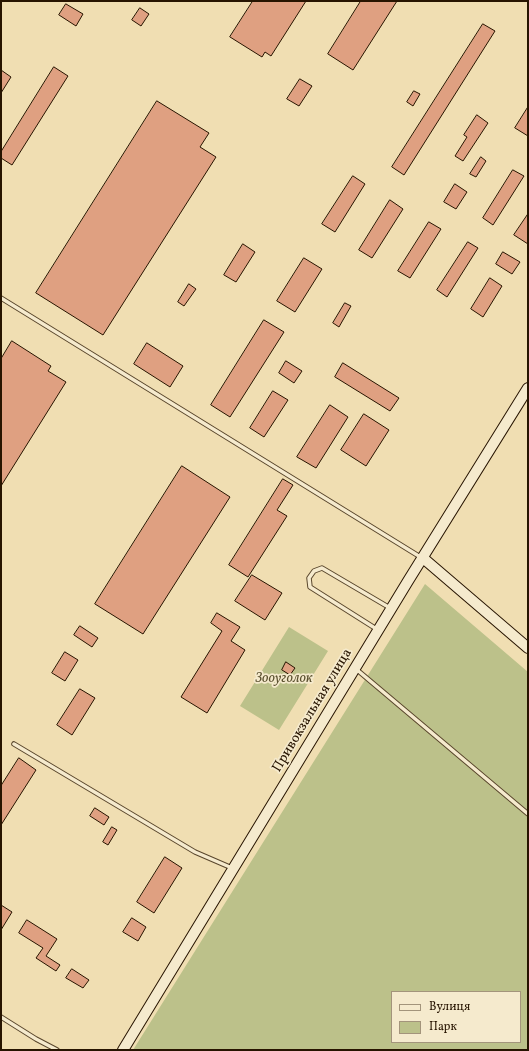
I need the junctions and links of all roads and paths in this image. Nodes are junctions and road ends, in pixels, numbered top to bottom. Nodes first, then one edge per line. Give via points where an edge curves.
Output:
1 (1, 298) edge
2 (528, 388) edge
3 (423, 558) junction
4 (391, 609) junction
5 (378, 630) junction
6 (528, 648) edge
7 (355, 668) junction
8 (14, 744) dead end
9 (528, 814) edge
10 (233, 869) junction
11 (1, 1018) edge
12 (57, 1050) edge
13 (123, 1050) edge

1 - 3 lane
2 - 3 main road, Привокзальная улица
3 - 4 main road, Привокзальная улица
3 - 6 main road
4 - 5 main road, Привокзальная улица
4 - 5 lane via 322,568 314,571 309,578 310,587
5 - 7 main road, Привокзальная улица
7 - 9 lane
7 - 10 main road, Привокзальная улица
8 - 10 lane via 195,852
10 - 13 main road, Привокзальная улица
11 - 12 lane

